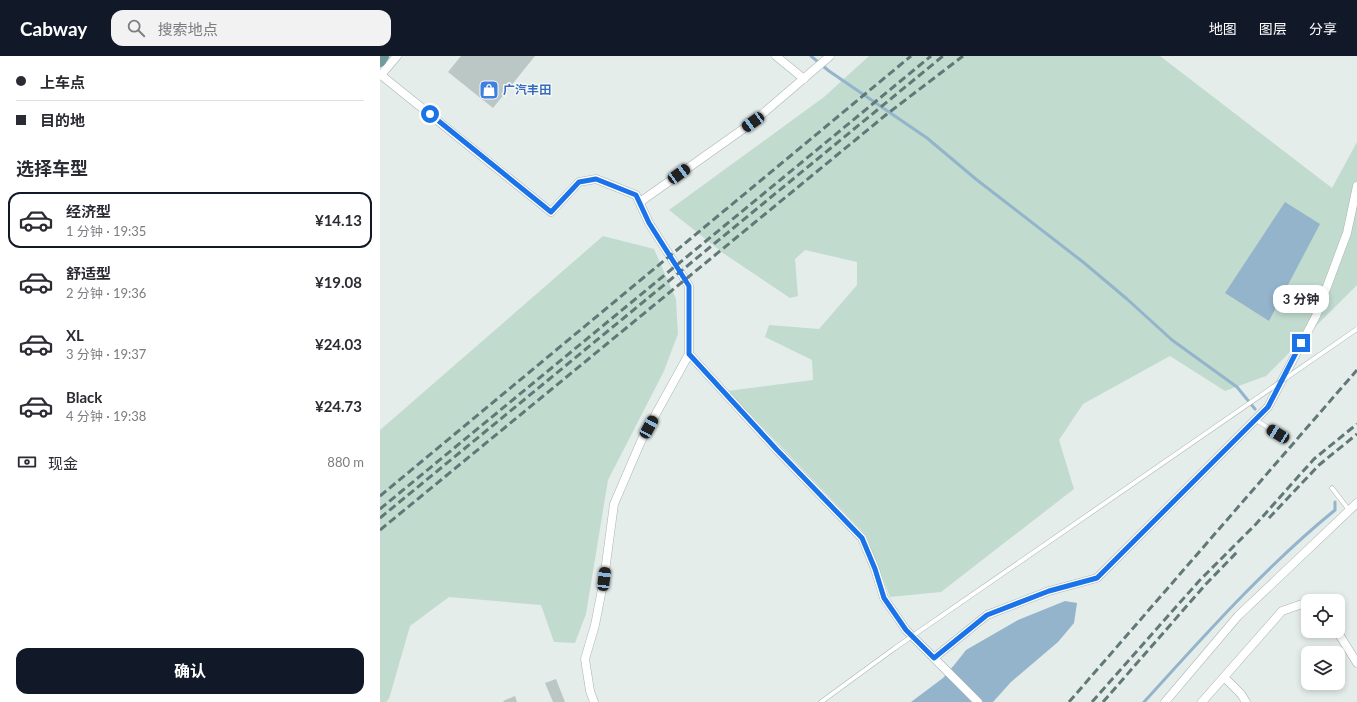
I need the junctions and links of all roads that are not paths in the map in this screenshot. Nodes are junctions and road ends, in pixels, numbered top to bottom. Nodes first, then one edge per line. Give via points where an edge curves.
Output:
1 (383, 56) edge
2 (397, 56) edge
3 (776, 56) edge
4 (830, 56) edge
5 (380, 60) edge
6 (381, 74) edge
7 (804, 79) junction
8 (1357, 186) edge
9 (640, 202) junction
10 (1357, 329) edge
11 (689, 354) junction
12 (1256, 420) junction
13 (1286, 439) dead end
14 (1332, 488) dead end
15 (1357, 503) edge
16 (1350, 510) junction
17 (1301, 604) edge
18 (1341, 638) edge
19 (934, 658) junction
20 (1357, 663) edge
21 (1224, 677) junction
22 (594, 702) edge
23 (821, 702) edge
24 (978, 702) edge
25 (1165, 702) edge
26 (1202, 702) edge
27 (1246, 702) edge

1 - 5 main road
2 - 6 street
3 - 7 street
4 - 7 street
6 - 9 street via 551,212 579,182 596,179 636,195
7 - 9 street via 753,122
8 - 12 street via 1347,233 1316,316 1268,407
9 - 11 street via 649,223 689,286
10 - 23 lane, bridge via 895,648
11 - 19 street via 862,538 884,598 906,630
11 - 22 street via 642,439 614,504 604,579 585,659
12 - 13 lane
12 - 19 street via 1097,578 1049,591 987,615
14 - 16 lane
15 - 16 street
16 - 25 street via 1238,616
17 - 21 street via 1282,610
18 - 20 street
19 - 24 street
21 - 26 street
21 - 27 street

